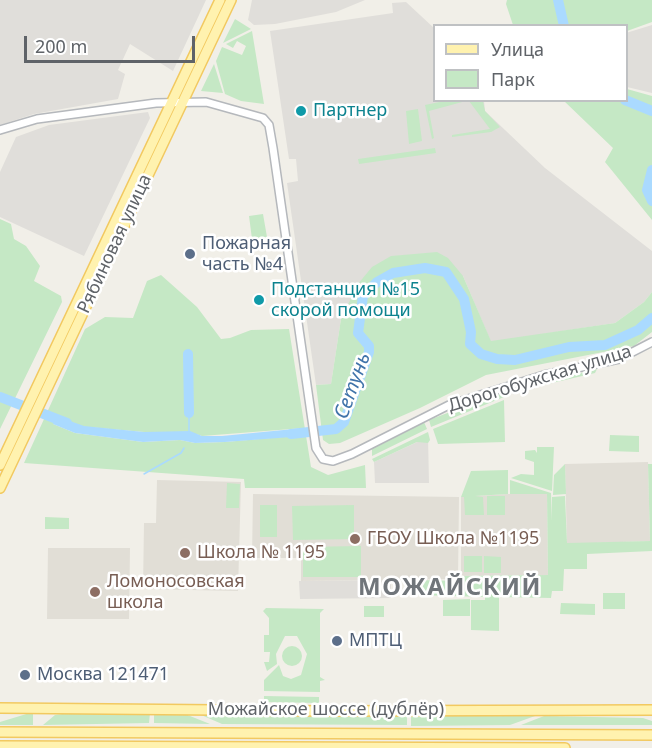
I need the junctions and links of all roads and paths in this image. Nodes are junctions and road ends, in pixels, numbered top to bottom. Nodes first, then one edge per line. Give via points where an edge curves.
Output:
1 (220, 0) edge
2 (231, 0) edge
3 (177, 102) junction
4 (0, 130) edge
5 (652, 340) edge
6 (24, 425) junction
7 (0, 465) edge
8 (0, 488) edge
9 (0, 708) edge
10 (652, 710) edge
11 (0, 732) edge
12 (652, 735) edge
13 (0, 746) edge
14 (565, 748) edge

1 - 3 main road, Рябиновая улица
2 - 3 main road, Рябиновая улица
3 - 4 street via 59,116
3 - 5 street, Дорогобужская улица via 224,106 252,114 269,125 315,440 318,455 323,459 333,460 449,405 544,375 619,359
3 - 6 main road, Рябиновая улица
6 - 7 main road, Рябиновая улица
6 - 8 main road, Рябиновая улица
9 - 10 main road, Можайское шоссе (дублёр)
11 - 12 main road
13 - 14 main road

